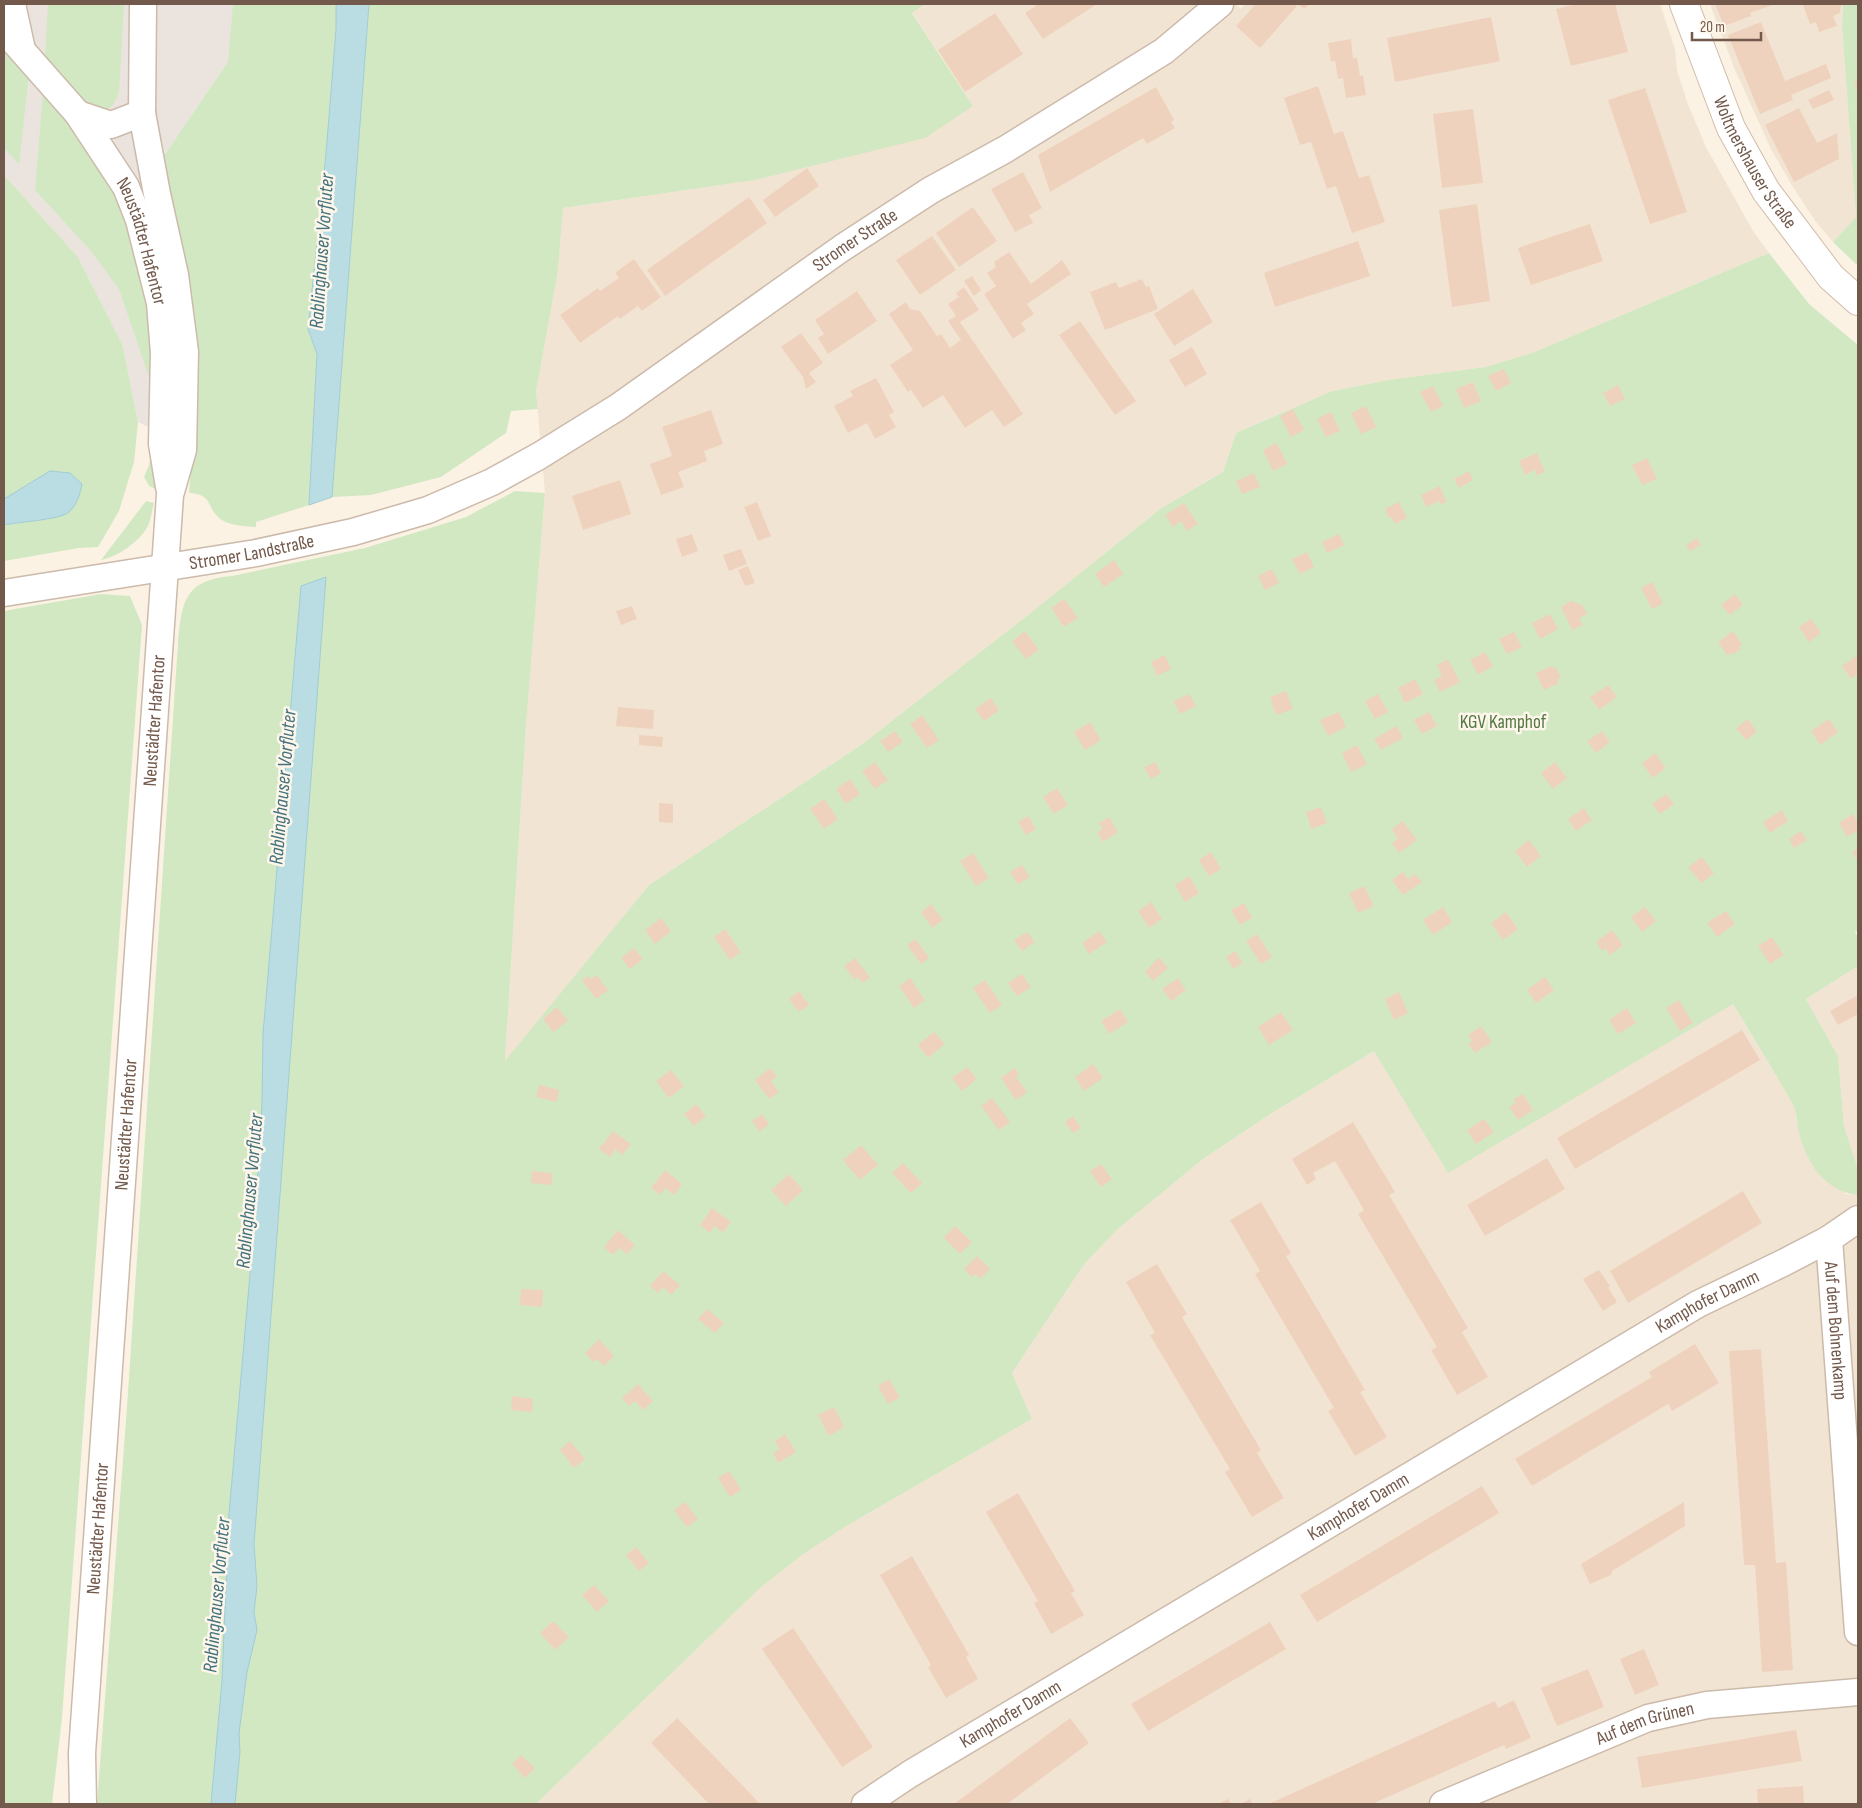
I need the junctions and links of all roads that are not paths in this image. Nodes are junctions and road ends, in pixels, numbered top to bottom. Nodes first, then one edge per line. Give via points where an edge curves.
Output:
1 (12, 4) edge
2 (143, 4) edge
3 (1220, 4) edge
4 (1684, 4) edge
5 (4, 30) edge
6 (22, 51) junction
7 (142, 113) junction
8 (78, 114) junction
9 (1858, 301) edge
10 (492, 482) joint
11 (170, 496) junction
12 (165, 567) junction
13 (4, 593) edge
14 (1858, 1219) edge
15 (1829, 1239) junction
16 (1858, 1632) edge
17 (1858, 1692) edge
18 (82, 1753) junction
19 (70, 1804) edge
20 (83, 1804) edge
21 (866, 1804) edge
22 (1443, 1804) edge

1 - 6 street
2 - 7 street, Neustädter Hafentor
3 - 10 street, Stromer Straße via 1164,51 1006,149 931,190 842,248 618,407
4 - 9 street, Woltmershauser Straße via 1731,128 1766,191 1831,277
5 - 6 street, Neustädter Hafentor
6 - 8 street, Neustädter Hafentor
7 - 8 street via 112,125
7 - 11 street, Neustädter Hafentor via 175,275 185,352 183,450
8 - 11 street, Neustädter Hafentor via 126,188 140,220 152,267 164,343 162,444
10 - 12 street, Stromer Landstraße via 428,510 353,532 256,553
11 - 12 street, Neustädter Hafentor
12 - 13 street, Stromer Landstraße
12 - 18 street, Neustädter Hafentor
14 - 15 street, Kamphofer Damm
15 - 16 street, Auf dem Bohnenkamp
15 - 21 street, Kamphofer Damm via 1698,1304 910,1774
17 - 22 street, Auf dem Grünen via 1707,1704 1648,1718
18 - 19 street, Neustädter Hafentor
18 - 20 street, Neustädter Hafentor

